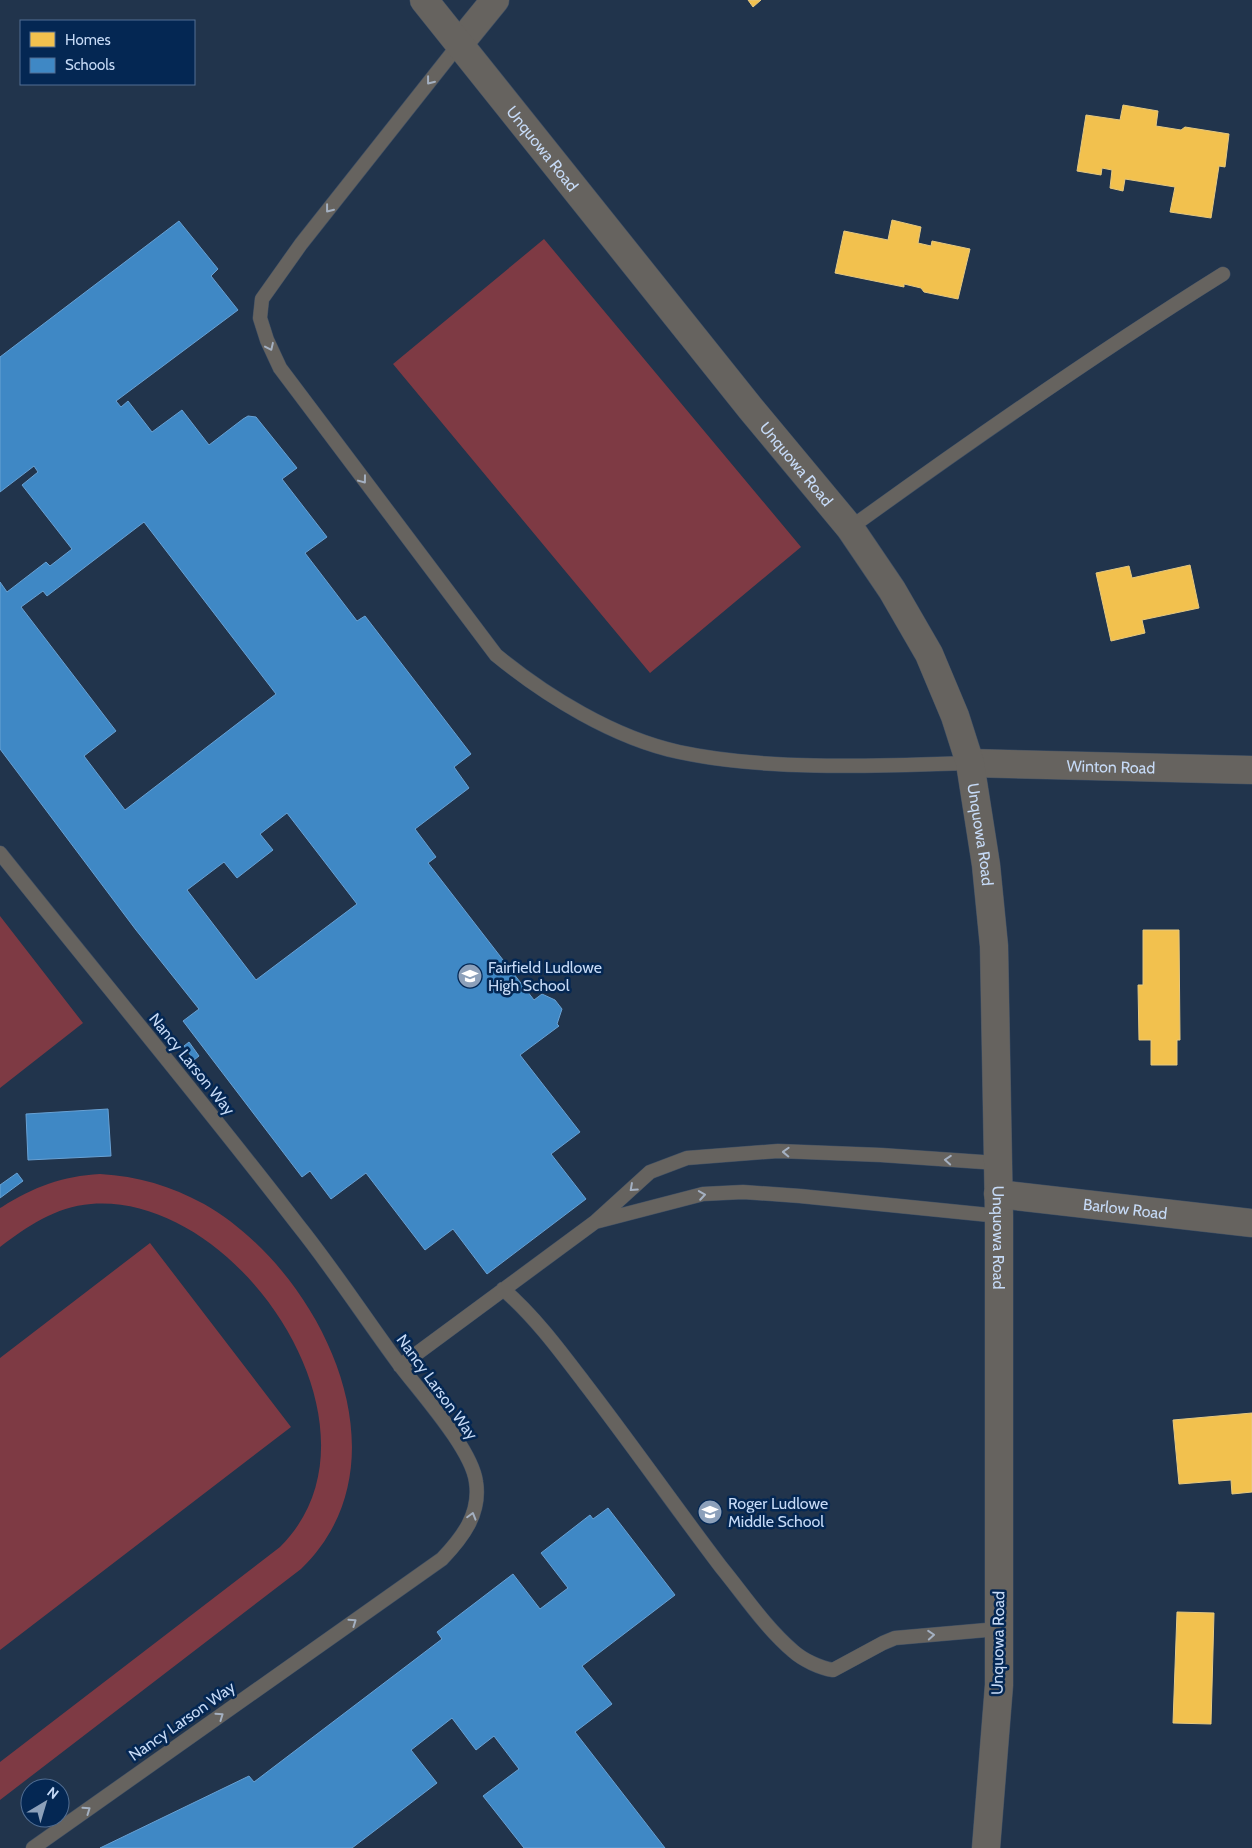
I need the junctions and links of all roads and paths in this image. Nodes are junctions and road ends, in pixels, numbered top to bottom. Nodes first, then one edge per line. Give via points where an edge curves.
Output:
1 (424, 0) edge
2 (495, 0) edge
3 (460, 43) junction
4 (1223, 274) dead end
5 (850, 528) junction
6 (970, 763) junction
7 (1252, 770) edge
8 (0, 853) edge
9 (997, 1163) junction
10 (999, 1205) junction
11 (595, 1222) junction
12 (1252, 1224) edge
13 (503, 1289) junction
14 (400, 1366) junction
15 (998, 1629) junction
16 (33, 1848) edge
17 (986, 1848) edge

1 - 3 street, Unquowa Road
2 - 3 street
3 - 5 street, Unquowa Road
3 -> 6 lane via 301,244 262,299 260,318 280,368 496,655 530,684 627,735 678,752 803,765
4 - 5 lane via 987,430
5 - 6 street, Unquowa Road via 892,590 929,654 956,716
6 - 7 street, Winton Road
6 - 9 street, Unquowa Road via 986,865 994,946
8 - 14 lane, Nancy Larson Way via 299,1226
9 - 10 street, Unquowa Road
9 -> 11 lane via 778,1151 686,1158 650,1172
11 -> 10 lane via 703,1194 743,1192
10 - 12 street, Barlow Road
10 - 15 street, Unquowa Road
11 - 13 lane
13 - 14 lane
13 -> 15 lane via 527,1310 557,1347 712,1555 782,1641 795,1652 834,1670 883,1643 909,1636
16 -> 14 lane, Nancy Larson Way via 442,1559 462,1537 471,1520 476,1481 458,1444
15 - 17 street, Unquowa Road via 998,1685

